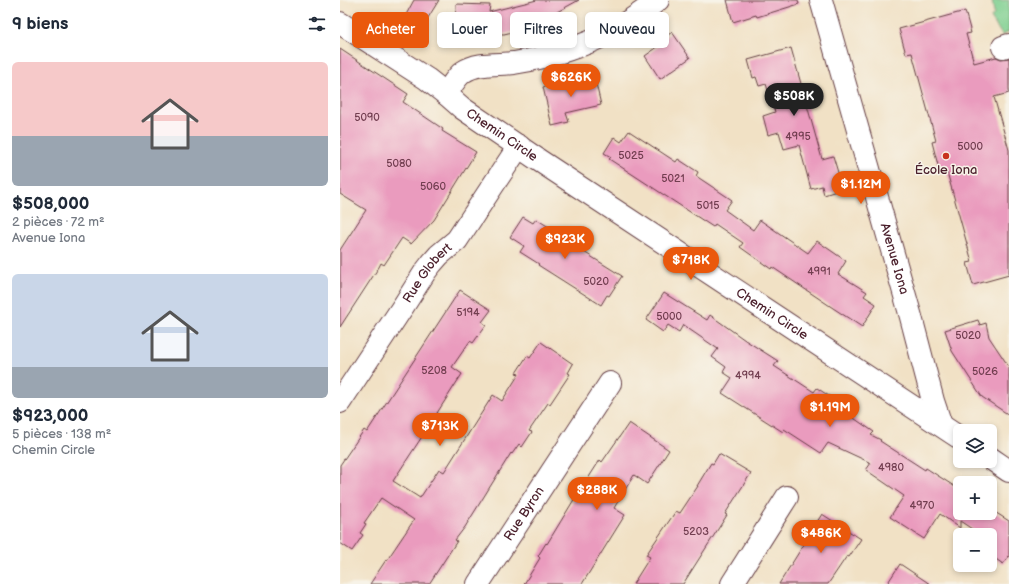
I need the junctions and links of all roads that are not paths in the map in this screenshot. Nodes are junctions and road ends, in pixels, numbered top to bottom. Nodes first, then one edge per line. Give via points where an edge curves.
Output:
1 (658, 0) edge
2 (821, 0) edge
3 (340, 23) edge
4 (446, 94) junction
5 (518, 146) junction
6 (610, 383) dead end
7 (340, 402) edge
8 (941, 425) junction
9 (953, 433) edge
10 (997, 463) edge
11 (1009, 471) edge
12 (787, 497) dead end
13 (478, 584) edge
14 (732, 584) edge

1 - 4 street via 611,32 578,47 529,61 484,65 467,70
2 - 8 street, Avenue Iona
3 - 4 street, Chemin Circle
4 - 5 street, Chemin Circle
5 - 7 street, Rue Globert via 457,240 424,272
5 - 8 street, Chemin Circle
6 - 13 street, Rue Byron
8 - 9 street, Chemin Circle
10 - 11 street
12 - 14 street

